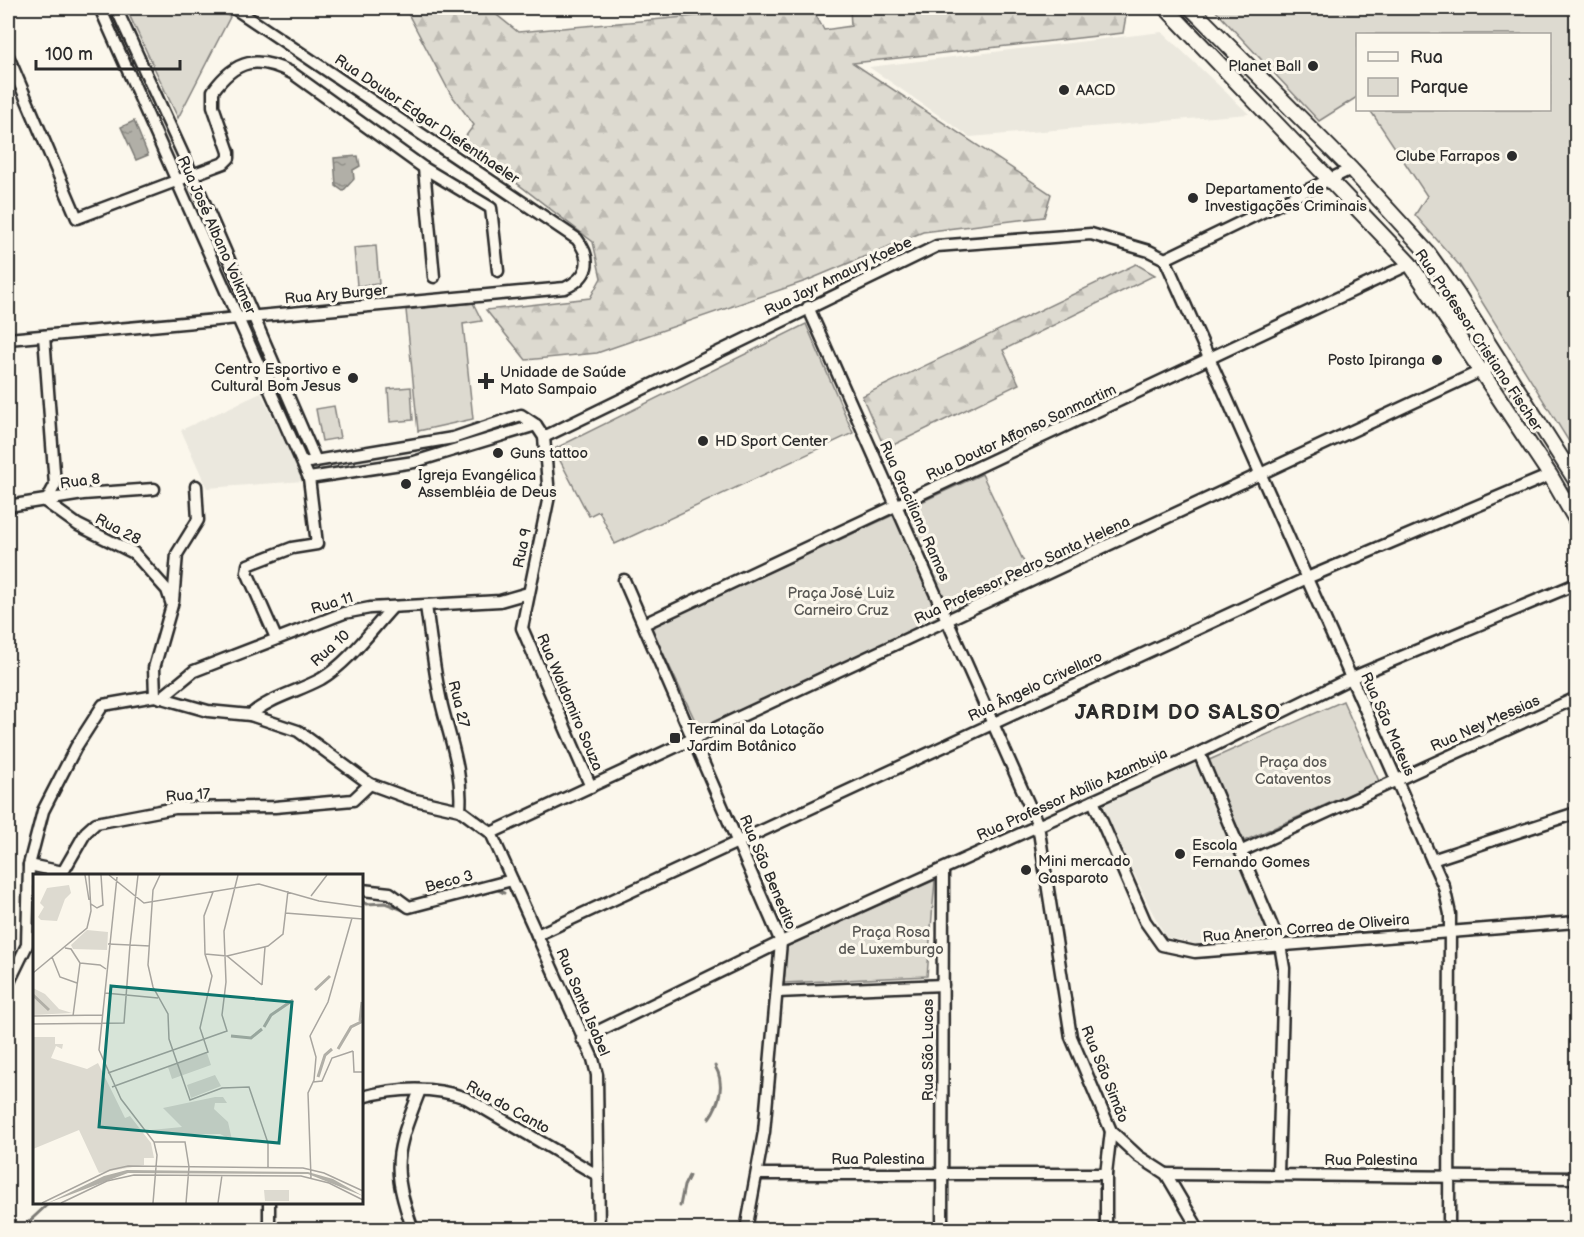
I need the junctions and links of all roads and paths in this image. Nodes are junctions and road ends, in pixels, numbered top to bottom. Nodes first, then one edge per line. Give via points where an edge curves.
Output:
1 (100, 8) edge
2 (116, 8) edge
3 (234, 8) edge
4 (1166, 8) edge
5 (1191, 8) edge
6 (8, 56) edge
7 (157, 98) junction
8 (143, 105) junction
9 (1292, 111) junction
10 (1277, 124) junction
11 (424, 168) junction
12 (1351, 169) junction
13 (192, 174) junction
14 (176, 181) junction
15 (1331, 181) junction
16 (1165, 259) junction
17 (1410, 264) junction
18 (586, 267) joint
19 (498, 272) dead end
20 (434, 277) dead end
21 (808, 307) junction
22 (252, 316) junction
23 (238, 318) junction
24 (44, 336) junction
25 (8, 339) edge
26 (1210, 360) junction
27 (1500, 362) junction
28 (1481, 371) junction
29 (536, 424) junction
30 (544, 437) junction
31 (316, 461) junction
32 (303, 463) junction
33 (1260, 474) junction
34 (1550, 475) junction
35 (309, 478) junction
36 (1576, 481) edge
37 (196, 486) dead end
38 (154, 489) dead end
39 (46, 502) junction
40 (9, 507) edge
41 (897, 507) junction
42 (1576, 520) edge
43 (1307, 578) junction
44 (624, 580) dead end
45 (1576, 584) edge
46 (528, 593) junction
47 (172, 605) junction
48 (426, 606) junction
49 (391, 609) junction
50 (948, 621) junction
51 (644, 624) junction
52 (522, 628) joint
53 (276, 638) junction
54 (1351, 678) junction
55 (158, 697) junction
56 (1576, 698) edge
57 (250, 715) junction
58 (992, 722) junction
59 (695, 740) junction
60 (1199, 753) junction
61 (1396, 779) junction
62 (370, 784) junction
63 (591, 787) junction
64 (1093, 801) junction
65 (460, 810) junction
66 (1576, 813) edge
67 (1038, 825) junction
68 (491, 833) junction
69 (739, 840) junction
70 (1242, 851) junction
71 (1432, 860) junction
72 (29, 865) junction
73 (943, 870) junction
74 (512, 880) junction
75 (363, 890) edge
76 (31, 905) edge
77 (1576, 922) edge
78 (1450, 931) junction
79 (537, 935) junction
80 (781, 942) junction
81 (1280, 945) junction
82 (8, 984) edge
83 (943, 985) junction
84 (777, 992) junction
85 (582, 1039) junction
86 (420, 1090) junction
87 (363, 1097) edge
88 (1111, 1131) junction
89 (757, 1174) junction
90 (942, 1174) junction
91 (1106, 1174) junction
92 (1166, 1174) junction
93 (1278, 1174) junction
94 (597, 1175) junction
95 (1448, 1175) junction
96 (1576, 1178) edge
97 (269, 1204) edge
98 (269, 1230) edge
99 (413, 1230) edge
100 (599, 1230) edge
101 (746, 1230) edge
102 (942, 1230) edge
103 (1106, 1230) edge
104 (1198, 1230) edge
105 (1449, 1230) edge

1 - 8 street, Rua José Albano Volkmer
2 - 7 street, Rua José Albano Volkmer
3 - 18 street, Rua Doutor Edgar Diefenthaeler via 570,234 586,252
4 - 10 main road, Rua Professor Cristiano Fischer
5 - 9 main road, Rua Professor Cristiano Fischer
6 - 14 street via 77,218
7 - 8 street
7 - 13 street, Rua José Albano Volkmer
8 - 14 street, Rua José Albano Volkmer
9 - 10 main road
9 - 12 main road, Rua Professor Cristiano Fischer
10 - 15 main road, Rua Professor Cristiano Fischer
11 - 13 street via 292,73 274,64 253,62 237,66 213,91 213,106 229,158
11 - 19 street via 491,208
11 - 20 street
12 - 15 street
12 - 27 main road, Rua Professor Cristiano Fischer via 1428,253
13 - 14 street
13 - 22 street, Rua José Albano Volkmer
14 - 23 street, Rua José Albano Volkmer
15 - 16 street
15 - 17 main road, Rua Professor Cristiano Fischer
16 - 21 street, Rua Jayr Amaury Koebe via 1091,234 937,246
16 - 26 street, Rua São Mateus
17 - 26 street, Rua Doutor Affonso Sanmartim
17 - 28 main road, Rua Professor Cristiano Fischer
18 - 22 street, Rua Ary Burger via 578,282 565,288
21 - 30 street, Rua Jayr Amaury Koebe
21 - 41 street, Rua Graciliano Ramos
22 - 23 street, Rua Ary Burger
22 - 31 street, Rua José Albano Volkmer
23 - 24 street, Rua Ary Burger
23 - 32 street, Rua José Albano Volkmer
24 - 25 street, Rua Ary Burger
24 - 39 street via 55,485
26 - 33 street, Rua São Mateus
26 - 41 street, Rua Doutor Affonso Sanmartim
27 - 28 street, Rua Professor Pedro Santa Helena
27 - 36 main road, Rua Professor Cristiano Fischer
28 - 33 street, Rua Professor Pedro Santa Helena
28 - 34 main road, Rua Professor Cristiano Fischer
29 - 30 street
29 - 31 street via 521,415 453,438
29 - 35 street via 414,462
30 - 46 street, Rua 9 via 549,496
31 - 32 street
32 - 35 street, Rua José Albano Volkmer
33 - 43 street, Rua São Mateus
33 - 50 street, Rua Professor Pedro Santa Helena
34 - 42 main road, Rua Professor Cristiano Fischer
34 - 43 street, Rua Ângelo Crivellaro
35 - 53 street, Rua José Albano Volkmer via 317,544 294,547 248,565 247,572
37 - 47 street via 198,520 177,554
38 - 39 street, Rua 8 via 83,494
39 - 40 street, Rua 8
39 - 47 street, Rua 28 via 78,525 134,553 167,590
41 - 50 street, Rua Graciliano Ramos
41 - 51 street, Rua Doutor Affonso Sanmartim
43 - 54 street, Rua São Mateus
43 - 58 street, Rua Ângelo Crivellaro
44 - 51 street, Rua São Benedito
45 - 54 street, Rua Professor Abílio Azambuja
46 - 48 street, Rua 11 via 500,601
46 - 52 street, Rua 9
47 - 55 street via 154,668
48 - 49 street, Rua 11
48 - 65 street, Rua 27 via 442,705 457,758 462,790
49 - 53 street, Rua 11 via 344,613
49 - 57 street, Rua 10 via 322,678 263,704
50 - 58 street, Rua Graciliano Ramos
50 - 59 street, Rua Professor Pedro Santa Helena
51 - 59 street, Rua São Benedito
52 - 63 street, Rua Waldomiro Souza
53 - 55 street, Rua 11 via 194,671
54 - 60 street, Rua Professor Abílio Azambuja
54 - 61 street, Rua São Mateus
55 - 57 street via 208,711
55 - 72 street via 103,705 43,811
56 - 61 street, Rua Ney Messias
57 - 62 street via 298,731
58 - 67 street, Rua Graciliano Ramos
58 - 69 street, Rua Ângelo Crivellaro
59 - 63 street, Rua Professor Pedro Santa Helena
59 - 69 street, Rua São Benedito
60 - 64 street, Rua Professor Abílio Azambuja
60 - 70 street
61 - 70 street, Rua Ney Messias
61 - 71 street, Rua São Mateus
62 - 65 street via 411,800
62 - 72 street, Rua 17 via 353,800 275,807 175,808 96,823 86,832 63,872
63 - 68 street, Rua Professor Pedro Santa Helena
64 - 67 street, Rua Professor Abílio Azambuja
64 - 81 street, Rua Aneron Correa de Oliveira via 1145,921 1162,945 1195,952
65 - 68 street
66 - 71 street
67 - 73 street, Rua Professor Abílio Azambuja
67 - 88 street, Rua São Simão via 1071,1037
68 - 74 street, Rua Santa Isabel
69 - 79 street, Rua Ângelo Crivellaro
69 - 80 street, Rua São Benedito
70 - 81 street
71 - 78 street, Rua São Mateus via 1444,886
72 - 76 street
73 - 80 street, Rua Professor Abílio Azambuja
73 - 83 street, Rua São Lucas
74 - 75 street, Beco 3 via 410,907 390,893
74 - 79 street, Rua Santa Isabel
76 - 82 street via 27,945
77 - 78 street, Rua Aneron Correa de Oliveira
78 - 81 street, Rua Aneron Correa de Oliveira
78 - 95 street, Rua São Mateus
79 - 85 street, Rua Santa Isabel
80 - 84 street, Rua São Benedito
80 - 85 street, Rua Professor Abílio Azambuja
81 - 93 street via 1284,968
83 - 84 street
83 - 90 street, Rua São Lucas
84 - 89 street, Rua São Benedito
85 - 94 street, Rua Santa Isabel via 597,1075
86 - 87 street, Rua do Canto
86 - 94 street, Rua do Canto via 445,1090 466,1098
86 - 99 street via 396,1159 401,1197
88 - 91 street
88 - 92 street, Rua São Simão via 1138,1156
89 - 90 street, Rua Palestina
89 - 101 street, Rua São Benedito
90 - 91 street, Rua Palestina
90 - 102 street, Rua São Lucas
91 - 103 street
92 - 93 street, Rua Palestina
92 - 104 street, Rua São Simão
93 - 95 street, Rua Palestina
94 - 100 street, Rua Santa Isabel
95 - 96 street, Rua Palestina
95 - 105 street, Rua São Mateus
97 - 98 street

